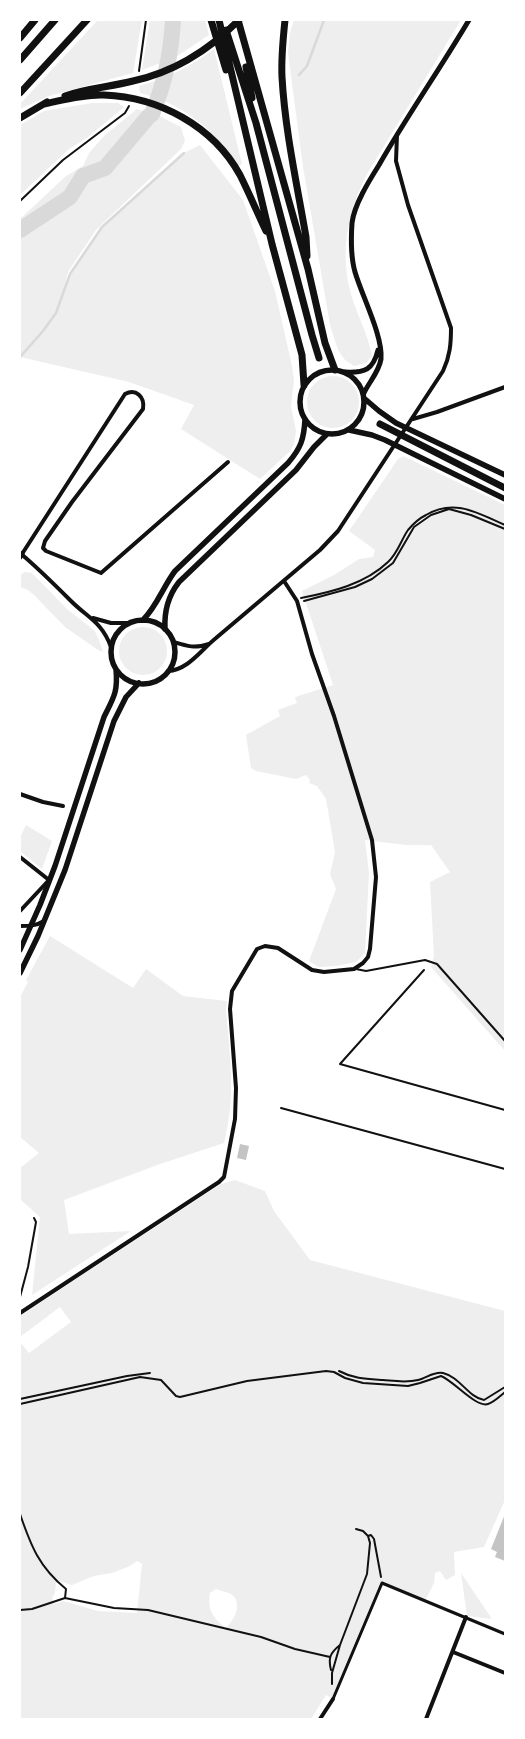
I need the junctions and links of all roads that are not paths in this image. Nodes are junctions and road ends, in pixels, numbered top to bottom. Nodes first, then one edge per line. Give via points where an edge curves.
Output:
1 (35, 20) edge
2 (55, 20) edge
3 (87, 20) edge
4 (211, 20) edge
5 (221, 20) edge
6 (285, 20) edge
7 (469, 20) edge
8 (239, 22) edge
9 (20, 38) edge
10 (20, 60) edge
11 (20, 93) edge
12 (44, 104) junction
13 (20, 118) edge
14 (243, 122) junction
15 (256, 123) junction
16 (397, 134) junction
17 (272, 244) junction
18 (308, 269) junction
19 (379, 342) junction
20 (319, 358) dead end
21 (335, 370) junction
22 (345, 372) junction
23 (304, 385) junction
24 (504, 388) edge
25 (365, 396) junction
26 (305, 419) junction
27 (413, 419) junction
28 (380, 424) dead end
29 (349, 430) junction
30 (328, 434) junction
31 (228, 462) dead end
32 (505, 475) edge
33 (503, 486) edge
34 (505, 499) edge
35 (21, 555) edge
36 (284, 581) junction
37 (91, 617) junction
38 (143, 620) junction
39 (129, 623) junction
40 (165, 629) junction
41 (173, 642) junction
42 (209, 644) junction
43 (111, 646) junction
44 (116, 670) junction
45 (168, 671) junction
46 (139, 683) junction
47 (20, 794) edge
48 (63, 806) dead end
49 (20, 857) edge
50 (50, 880) junction
51 (20, 911) edge
52 (45, 920) junction
53 (20, 926) edge
54 (30, 926) junction
55 (20, 950) edge
56 (354, 969) junction
57 (20, 973) edge
58 (505, 1041) edge
59 (34, 1218) dead end
60 (20, 1297) edge
61 (20, 1313) edge
62 (466, 1617) junction
63 (505, 1634) edge
64 (452, 1652) junction
65 (505, 1673) edge
66 (333, 1699) joint
67 (320, 1719) edge
68 (426, 1719) edge

1 - 9 highway
2 - 10 highway
3 - 11 highway
4 - 14 highway
5 - 14 highway
5 - 15 highway
6 - 18 highway via 282,78
7 - 16 street
8 - 12 highway via 191,59 161,73 79,91
8 - 15 highway
8 - 18 highway
12 - 13 highway
12 - 17 highway via 103,94 159,106 183,117 220,148 239,174
14 - 17 highway
15 - 20 highway
16 - 19 street via 361,197 352,221 354,271
16 - 27 street via 396,161 408,205 451,328 449,359
17 - 23 highway via 302,356
18 - 21 highway via 325,343
19 - 22 street via 371,367 358,373
19 - 25 street via 381,358
21 - 22 main road
21 - 23 main road via 323,370
22 - 25 main road via 359,382
23 - 26 main road via 300,401
24 - 27 street
25 - 29 main road via 362,416
25 - 32 main road via 396,423
26 - 30 main road via 318,431
26 - 38 main road via 302,441 294,457 175,571 154,608
27 - 36 street via 338,530
28 - 33 highway
29 - 30 main road
29 - 34 main road via 385,440
30 - 40 main road via 296,470 179,582 167,604
31 - 35 street via 101,573 46,551 43,545 72,502 143,409 145,402 142,397 129,392 121,398
35 - 37 street
36 - 42 street
36 - 56 street via 297,601 372,840 376,877 370,948 368,957
37 - 39 street via 111,623
37 - 43 street via 106,633
38 - 39 main road
38 - 40 main road
39 - 43 main road via 117,633
40 - 41 main road
41 - 42 street via 197,648
41 - 45 main road via 173,662
42 - 45 street via 177,671
43 - 44 main road
44 - 46 main road via 130,681
44 - 50 main road via 114,696 104,716
45 - 46 main road via 155,681
46 - 52 main road via 126,697 114,721 65,870
47 - 48 street
49 - 50 street
50 - 51 street
50 - 54 main road
52 - 54 street
52 - 57 main road
53 - 54 street
54 - 55 main road
56 - 58 lane via 366,971 425,960 437,964
56 - 61 street via 312,970 278,948 265,946 257,949 232,991 235,1120 224,1177
59 - 60 lane via 30,1258
62 - 63 street
62 - 64 street
62 - 66 street via 382,1583
64 - 65 street
64 - 68 street
66 - 67 street

